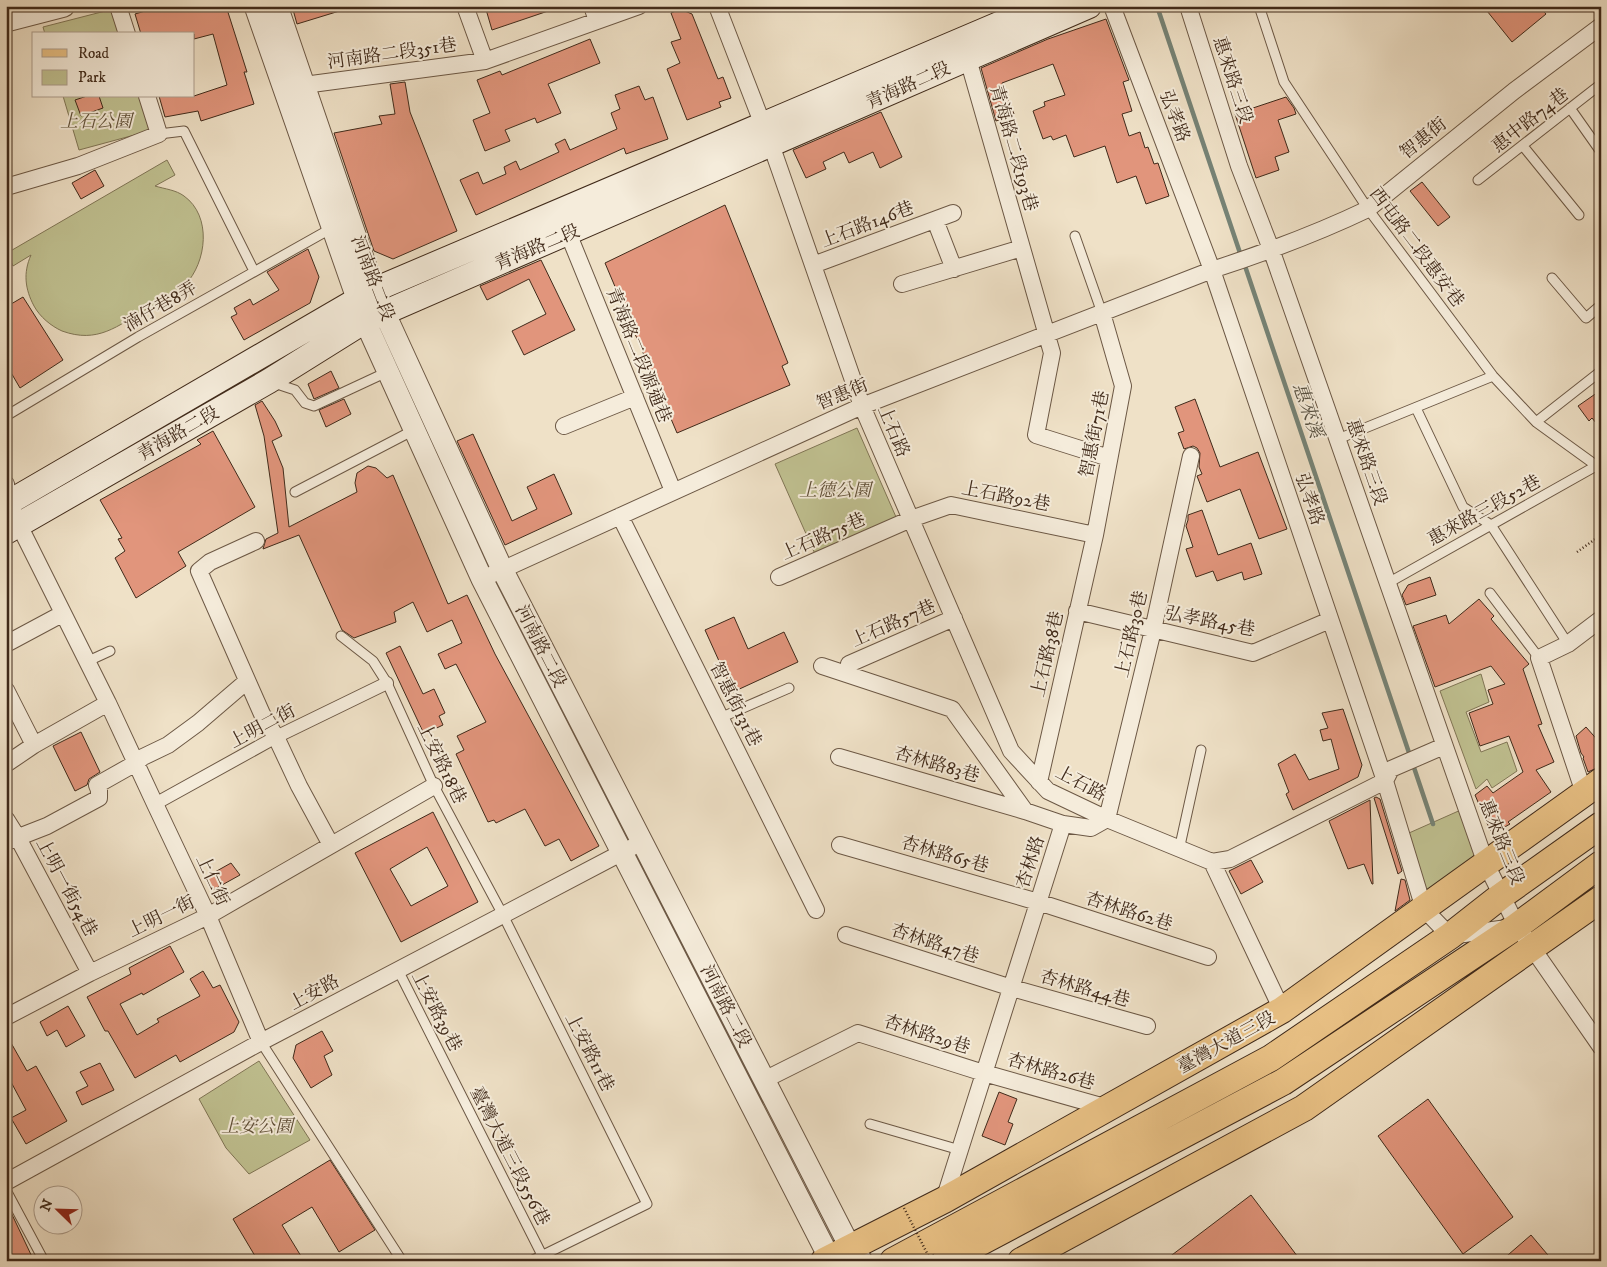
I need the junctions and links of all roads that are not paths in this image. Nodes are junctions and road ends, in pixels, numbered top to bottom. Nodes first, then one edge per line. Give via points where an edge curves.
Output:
1 (64, 6) edge
2 (118, 6) edge
3 (255, 6) edge
4 (277, 6) edge
5 (465, 6) edge
6 (639, 6) edge
7 (717, 6) edge
8 (1042, 6) edge
9 (1089, 6) edge
10 (1112, 6) edge
11 (1188, 6) edge
12 (1258, 6) edge
13 (594, 14) edge
14 (6, 21) edge
15 (1601, 26) edge
16 (125, 32) edge
17 (968, 59) junction
18 (485, 60) junction
19 (1601, 84) edge
20 (304, 86) junction
21 (148, 98) edge
22 (1570, 108) junction
23 (159, 134) junction
24 (767, 135) junction
25 (1523, 146) junction
26 (1601, 152) edge
27 (1478, 180) dead end
28 (6, 187) edge
29 (1368, 209) junction
30 (953, 213) dead end
31 (1579, 215) dead end
32 (934, 220) junction
33 (332, 228) junction
34 (568, 233) junction
35 (1075, 236) dead end
36 (1022, 248) junction
37 (1271, 248) junction
38 (813, 265) junction
39 (1219, 267) junction
40 (954, 269) junction
41 (254, 271) junction
42 (1552, 278) dead end
43 (902, 284) dead end
44 (1601, 305) edge
45 (370, 306) junction
46 (1102, 313) junction
47 (1046, 335) junction
48 (388, 371) junction
49 (1601, 372) edge
50 (1493, 376) junction
51 (269, 381) junction
52 (635, 397) junction
53 (862, 406) junction
54 (1416, 408) junction
55 (6, 416) edge
56 (1536, 422) junction
57 (564, 426) dead end
58 (414, 430) junction
59 (1338, 439) junction
60 (1191, 456) dead end
61 (1109, 458) junction
62 (1598, 468) edge
63 (295, 492) dead end
64 (673, 492) junction
65 (7, 497) edge
66 (620, 516) junction
67 (911, 519) junction
68 (1491, 525) junction
69 (12, 528) edge
70 (1095, 535) junction
71 (256, 541) dead end
72 (502, 569) junction
73 (778, 578) dead end
74 (482, 579) junction
75 (1388, 583) junction
76 (1490, 594) dead end
77 (1077, 612) junction
78 (62, 614) junction
79 (954, 618) junction
80 (1330, 620) junction
81 (1600, 623) edge
82 (1152, 630) junction
83 (341, 636) dead end
84 (6, 644) edge
85 (1568, 644) junction
86 (110, 651) dead end
87 (1539, 658) junction
88 (86, 662) junction
89 (849, 664) dead end
90 (822, 666) dead end
91 (247, 681) junction
92 (387, 683) junction
93 (789, 688) dead end
94 (6, 690) edge
95 (108, 703) junction
96 (720, 718) junction
97 (276, 737) junction
98 (34, 745) junction
99 (1444, 746) junction
100 (1202, 750) dead end
101 (839, 757) dead end
102 (136, 763) junction
103 (6, 764) edge
104 (1388, 775) junction
105 (1039, 782) junction
106 (434, 786) junction
107 (1592, 787) edge
108 (155, 804) junction
109 (1025, 811) junction
110 (1107, 819) junction
111 (6, 820) edge
112 (1063, 824) junction
113 (1601, 825) edge
114 (12, 840) edge
115 (642, 842) junction
116 (331, 845) junction
117 (840, 845) dead end
118 (1178, 850) junction
119 (622, 853) junction
120 (1212, 862) junction
121 (1486, 864) junction
122 (1601, 864) edge
123 (1501, 896) junction
124 (1601, 899) edge
125 (1038, 902) junction
126 (1424, 909) junction
127 (816, 910) dead end
128 (503, 915) junction
129 (208, 916) junction
130 (1517, 926) junction
131 (846, 935) dead end
132 (1450, 936) junction
133 (1532, 949) junction
134 (1208, 957) dead end
135 (398, 970) junction
136 (90, 973) junction
137 (1012, 988) junction
138 (1282, 1010) junction
139 (6, 1017) edge
140 (1147, 1026) dead end
141 (262, 1042) junction
142 (1601, 1047) edge
143 (446, 1066) joint
144 (984, 1073) junction
145 (764, 1080) junction
146 (1108, 1108) junction
147 (870, 1124) dead end
148 (960, 1150) junction
149 (6, 1182) edge
150 (6, 1190) edge
151 (944, 1200) junction
152 (839, 1257) edge
153 (543, 1258) edge
154 (44, 1261) edge
155 (402, 1261) edge
156 (531, 1261) edge
157 (893, 1261) edge
158 (945, 1261) edge
159 (1022, 1261) edge

1 - 14 street
2 - 16 street
3 - 33 street, 河南路二段
4 - 20 street, 河南路二段
5 - 18 street
6 - 13 street, 河南路二段351巷
7 - 24 street, 上石路
8 - 24 main road, 青海路二段
9 - 17 main road, 青海路二段
10 - 39 street, 弘孝路
11 - 37 street, 惠來路三段 via 1239,166
12 - 29 lane, 西屯路二段惠安巷 via 1284,82
13 - 18 street, 河南路二段351巷
15 - 29 street, 智惠街 via 1514,90
17 - 24 main road, 青海路二段
17 - 36 street, 青海路二段193巷
18 - 20 street, 河南路二段351巷
19 - 22 lane, 惠中路74巷
20 - 45 street, 河南路二段
21 - 23 street
22 - 25 lane, 惠中路74巷
22 - 26 lane
23 - 28 street via 78,166
23 - 41 lane via 184,131
24 - 34 main road, 青海路二段
24 - 38 street, 上石路
24 - 45 main road, 青海路二段
25 - 27 lane, 惠中路74巷
25 - 31 lane
29 - 37 street, 智惠街
29 - 50 lane, 西屯路二段惠安巷
30 - 32 street, 上石路146巷
32 - 38 street, 上石路146巷
32 - 40 street, 上石路146巷
33 - 41 lane, 湳仔巷8弄
33 - 45 street, 河南路二段
34 - 45 main road, 青海路二段
34 - 52 street, 青海路二段源通巷
35 - 46 lane
36 - 40 street
36 - 47 street, 青海路二段193巷
37 - 39 street, 智惠街
37 - 59 street, 惠來路三段
38 - 53 street, 上石路
39 - 46 street, 智惠街
39 - 80 street, 弘孝路
40 - 43 street
41 - 55 lane, 湳仔巷8弄
42 - 44 lane via 1586,318
45 - 48 street, 河南路二段
45 - 51 main road, 青海路二段
45 - 65 main road, 青海路二段
45 - 72 street, 河南路二段
46 - 47 street, 智惠街
46 - 61 street, 智惠街71巷 via 1123,386
47 - 53 street, 智惠街
47 - 61 street, 青海路二段193巷 via 1052,352 1036,435
48 - 51 lane via 314,406 305,403 295,390
48 - 58 street, 河南路二段
49 - 56 lane
50 - 54 lane
50 - 56 lane, 西屯路二段惠安巷
51 - 69 main road, 青海路二段
52 - 57 street
52 - 64 street, 青海路二段源通巷
53 - 64 street, 智惠街
53 - 67 street, 上石路
54 - 59 lane
54 - 68 lane via 1463,507
56 - 62 lane, 西屯路二段惠安巷
58 - 63 lane
58 - 74 street, 河南路二段
59 - 75 street, 惠來路三段
60 - 82 street, 上石路30巷
61 - 70 street, 智惠街71巷
62 - 68 lane, 惠來路三段52巷
64 - 66 street, 智惠街
65 - 69 street, 上仁街
66 - 72 street, 智惠街
66 - 96 street, 智惠街131巷
67 - 70 street, 上石路92巷 via 951,505
67 - 73 street, 上石路75巷
67 - 79 street, 上石路
68 - 75 lane, 惠來路三段52巷
68 - 85 lane
69 - 78 street, 上仁街
70 - 77 street, 上石路38巷
71 - 91 street via 210,562 199,571
72 - 74 street, 智惠街
72 - 115 street, 河南路二段
74 - 119 street, 河南路二段
75 - 99 street, 惠來路三段
76 - 87 lane
77 - 82 street, 弘孝路45巷
77 - 105 street, 上石路38巷
78 - 84 street
78 - 88 street, 上仁街
79 - 89 street, 上石路57巷
79 - 105 street, 上石路 via 1011,751
80 - 82 street, 弘孝路45巷 via 1253,653
80 - 104 street, 弘孝路
81 - 85 street
82 - 110 street, 上石路30巷
83 - 92 lane, 上安路18巷 via 373,661
85 - 87 street
86 - 88 lane
87 - 107 street
88 - 95 street, 上仁街
90 - 109 street, 杏林路 via 952,709
91 - 97 street
91 - 102 street via 198,723
92 - 97 street, 上明二街
92 - 106 lane, 上安路18巷
93 - 96 lane
94 - 98 street
95 - 98 street
95 - 102 street, 上仁街
96 - 127 street, 智惠街131巷
97 - 108 street, 上明二街
97 - 116 street
98 - 103 street
99 - 104 street
99 - 121 street, 惠來路三段
100 - 118 lane
101 - 109 street, 杏林路83巷
102 - 108 street, 上仁街
102 - 114 street via 97,785 99,798 47,826
104 - 120 street via 1230,859
104 - 126 street, 弘孝路
105 - 110 street, 上石路 via 1048,791
106 - 116 street, 上明一街
106 - 128 lane, 上安路18巷
107 - 121 main road, 臺灣大道三段
108 - 129 street, 上仁街
109 - 112 street, 杏林路
110 - 112 street, 上石路 via 1091,828
110 - 118 street, 上石路
111 - 114 street, 上明一街54巷
112 - 125 street, 杏林路
113 - 123 main road, 臺灣大道三段
114 - 136 street, 上明一街54巷
115 - 119 street, 上安路
115 - 145 street, 河南路二段
116 - 129 street, 上明一街
117 - 125 street, 杏林路65巷
118 - 120 street, 上石路
119 - 128 street, 上安路
119 - 152 street, 河南路二段
120 - 138 street
121 - 123 street, 惠來路三段
121 - 126 main road, 臺灣大道三段
122 - 130 main road
123 - 130 street, 惠來路三段
123 - 132 main road, 臺灣大道三段
124 - 133 main road
125 - 134 street, 杏林路62巷
125 - 137 street, 杏林路
126 - 132 street, 弘孝路
126 - 138 main road, 臺灣大道三段
128 - 135 street, 上安路
128 - 153 lane, 上安路11巷 via 647,1204
129 - 136 street, 上明一街
129 - 141 street, 上仁街
130 - 132 street
130 - 133 street, 惠來路三段
130 - 158 main road via 1283,1082
131 - 137 street, 杏林路47巷
132 - 157 main road, 臺灣大道三段 via 1270,1058
133 - 142 street, 惠來路三段
133 - 159 main road via 1304,1108
135 - 141 street, 上安路
135 - 143 lane, 上安路39巷
136 - 139 street, 上明一街
137 - 140 street, 杏林路44巷
137 - 144 street, 杏林路
138 - 146 main road, 臺灣大道三段
141 - 149 street, 上安路
141 - 155 lane, 上仁街
143 - 153 lane, 臺灣大道三段556巷
144 - 145 street, 杏林路29巷 via 858,1033
144 - 146 street, 杏林路26巷
144 - 148 street, 杏林路
145 - 152 street, 河南路二段
146 - 151 main road, 臺灣大道三段
147 - 148 lane
148 - 151 street, 杏林路
150 - 154 lane
151 - 152 main road, 臺灣大道三段
153 - 156 lane

